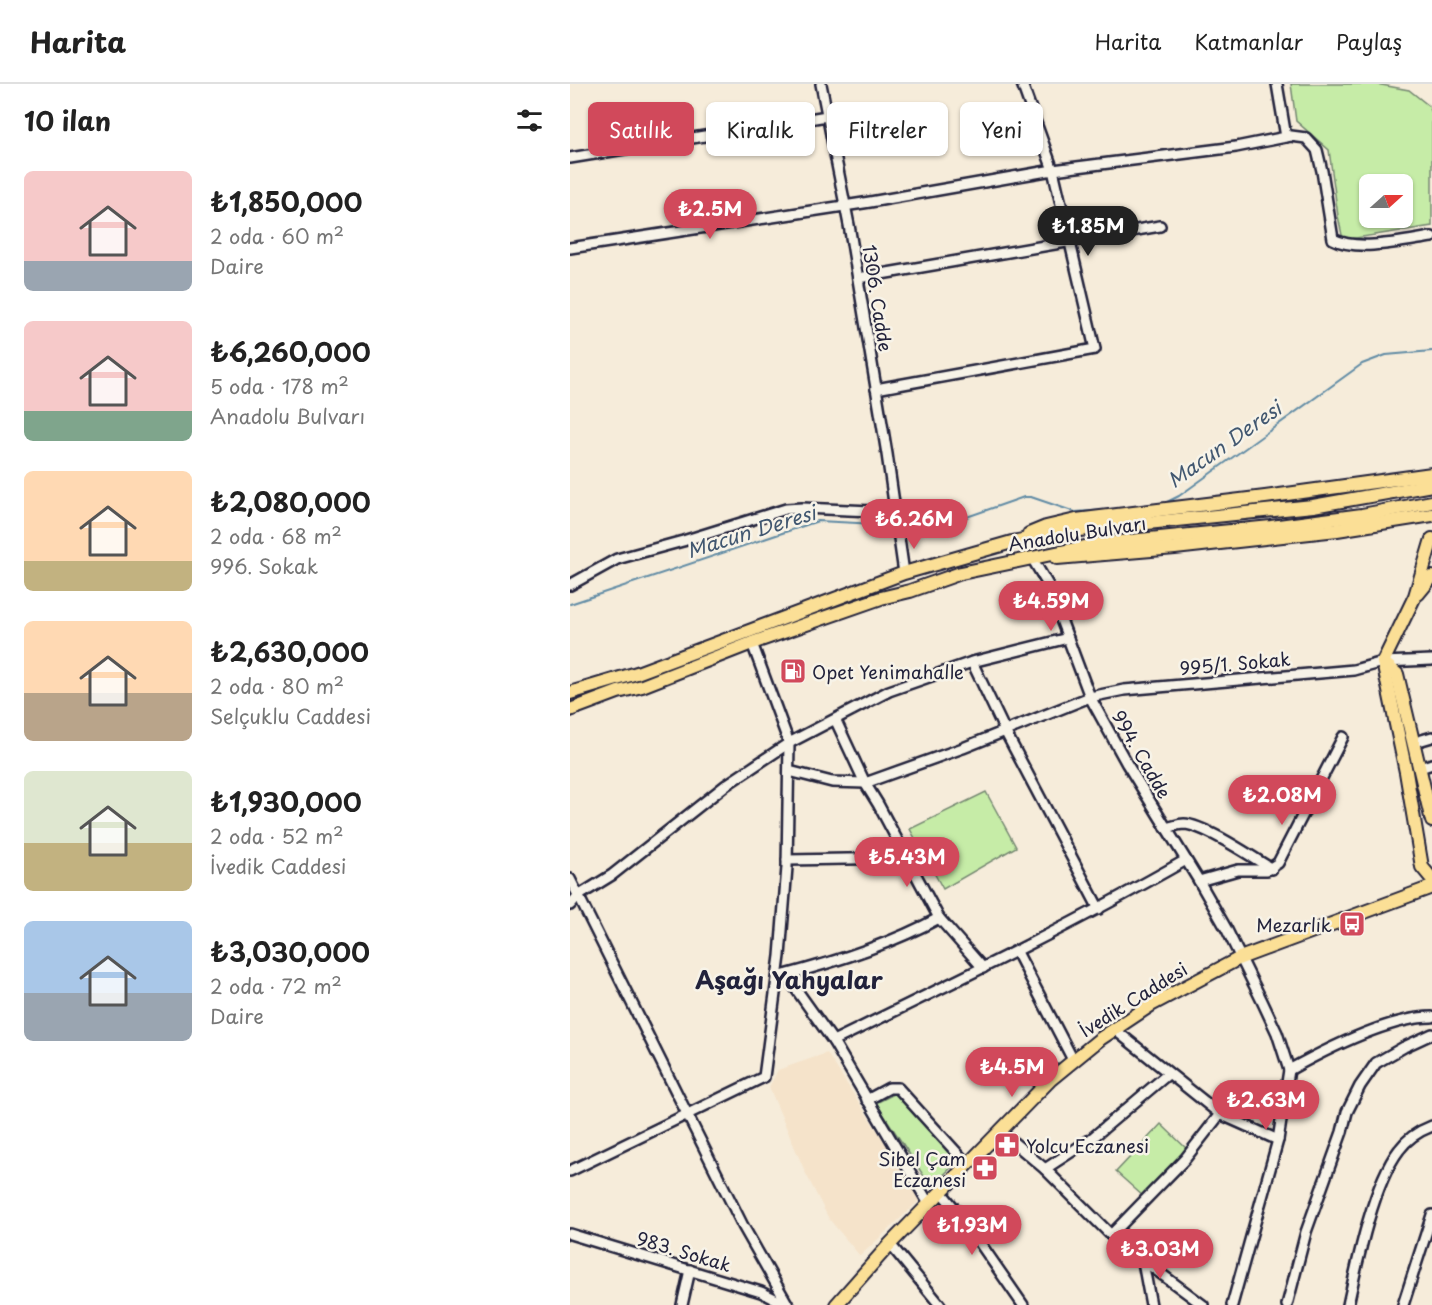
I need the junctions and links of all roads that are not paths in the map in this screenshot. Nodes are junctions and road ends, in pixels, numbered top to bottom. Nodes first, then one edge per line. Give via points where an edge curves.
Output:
1 (821, 84) edge
2 (1022, 84) edge
3 (1277, 84) edge
4 (827, 116) joint
5 (1286, 137) junction
6 (835, 156) edge
7 (570, 159) edge
8 (1053, 170) junction
9 (846, 206) junction
10 (1160, 226) dead end
11 (1432, 237) edge
12 (1070, 241) junction
13 (570, 248) edge
14 (858, 278) junction
15 (876, 389) junction
16 (1432, 474) edge
17 (1432, 485) edge
18 (1432, 502) edge
19 (1432, 515) edge
20 (895, 516) junction
21 (1432, 539) edge
22 (1012, 542) junction
23 (1032, 558) junction
24 (903, 573) junction
25 (1432, 577) edge
26 (570, 585) edge
27 (1414, 596) junction
28 (1068, 638) junction
29 (752, 644) junction
30 (1432, 660) edge
31 (972, 662) junction
32 (1383, 662) junction
33 (570, 693) edge
34 (1090, 697) junction
35 (570, 710) edge
36 (836, 721) junction
37 (1005, 731) junction
38 (1343, 737) dead end
39 (1432, 737) edge
40 (1414, 742) junction
41 (789, 743) junction
42 (1426, 766) edge
43 (789, 771) junction
44 (1406, 772) junction
45 (865, 783) junction
46 (1432, 821) edge
47 (1166, 828) junction
48 (907, 858) junction
49 (787, 860) junction
50 (1186, 861) junction
51 (1272, 868) junction
52 (570, 879) edge
53 (1432, 879) edge
54 (1199, 881) junction
55 (1432, 887) edge
56 (578, 896) junction
57 (570, 905) edge
58 (1099, 909) junction
59 (939, 918) junction
60 (1017, 952) junction
61 (1240, 958) junction
62 (983, 968) junction
63 (782, 976) junction
64 (1432, 1017) edge
65 (1114, 1029) junction
66 (1432, 1034) edge
67 (833, 1041) junction
68 (1073, 1060) junction
69 (1289, 1070) junction
70 (1168, 1074) junction
71 (867, 1100) junction
72 (1220, 1114) junction
73 (687, 1115) junction
74 (1432, 1126) edge
75 (1001, 1132) junction
76 (1278, 1140) junction
77 (968, 1165) junction
78 (1045, 1169) junction
79 (570, 1171) edge
80 (941, 1192) junction
81 (929, 1204) junction
82 (1432, 1215) edge
83 (570, 1234) edge
84 (1111, 1235) junction
85 (890, 1244) junction
86 (1143, 1262) junction
87 (690, 1270) junction
88 (682, 1305) edge
89 (788, 1305) edge
90 (836, 1305) edge
91 (940, 1305) edge
92 (1023, 1305) edge
93 (1151, 1305) edge
94 (1203, 1305) edge
95 (1232, 1305) edge
96 (1287, 1305) edge
97 (1348, 1305) edge
98 (1402, 1305) edge

1 - 4 street, 1306. Cadde
2 - 8 street
3 - 5 street
4 - 7 street
5 - 8 street
5 - 11 street via 1306,138 1317,150 1334,239 1344,245 1357,245
6 - 9 street, 1306. Cadde
8 - 9 street
8 - 12 street
9 - 13 street
9 - 14 street, 1306. Cadde
10 - 12 street
12 - 14 street
12 - 15 street via 1095,350
14 - 15 street, 1306. Cadde
15 - 20 street, 1306. Cadde
16 - 22 main road via 1076,520 1046,526
17 - 22 main road, Anadolu Bulvarı via 1313,506 1070,531
18 - 23 main road, Anadolu Bulvarı via 1271,527 1099,544
19 - 23 main road via 1175,548
20 - 24 street, 1306. Cadde
20 - 26 street via 786,509 617,559
21 - 27 main road
22 - 24 main road, Anadolu Bulvarı
23 - 28 street, 994. Cadde via 1048,585
23 - 29 main road, Anadolu Bulvarı via 961,573
24 - 33 main road, Anadolu Bulvarı via 638,673
25 - 27 main road
27 - 32 main road
28 - 31 street
28 - 34 street, 994. Cadde
29 - 35 main road, Anadolu Bulvarı
29 - 41 street
30 - 32 street, 995/1. Sokak
31 - 36 street via 889,691
31 - 37 street
32 - 34 street, 995/1. Sokak via 1353,670 1124,690
32 - 40 main road via 1397,674
32 - 44 main road
34 - 37 street, 995/1. Sokak
34 - 47 street, 994. Cadde
36 - 41 street
36 - 45 street
37 - 45 street, 995/1. Sokak
37 - 58 street
38 - 51 street
39 - 40 street
40 - 42 main road
41 - 43 street
41 - 56 street
42 - 44 main road
42 - 46 main road
43 - 45 street via 832,782
43 - 49 street
44 - 53 main road via 1422,867
45 - 48 street
47 - 50 street, 994. Cadde
47 - 51 street via 1192,825
48 - 49 street
48 - 59 street
49 - 63 street
50 - 54 street, 994. Cadde
50 - 58 street
51 - 54 street via 1238,870
52 - 56 street
54 - 61 street, 994. Cadde
55 - 61 main road, İvedik Caddesi
56 - 57 street
56 - 73 street
58 - 60 street
59 - 62 street
59 - 63 street via 838,962
60 - 62 street
60 - 68 street
61 - 65 main road, İvedik Caddesi via 1177,989
61 - 69 street, 994. Cadde via 1277,1034
62 - 67 street
63 - 67 street
63 - 73 street via 764,1077
64 - 69 street via 1385,1025
65 - 68 main road, İvedik Caddesi
65 - 70 street
66 - 96 street via 1376,1063 1360,1086 1347,1112 1306,1232
67 - 71 street
68 - 75 main road, İvedik Caddesi
69 - 76 street
70 - 72 street
70 - 78 street via 1091,1139
71 - 77 street via 889,1088 901,1090
71 - 81 street
72 - 76 street
72 - 84 street via 1185,1158
73 - 79 street
73 - 89 street
74 - 97 street via 1418,1131 1399,1150 1384,1178
75 - 77 main road, İvedik Caddesi
75 - 78 street
76 - 95 street
77 - 80 main road, İvedik Caddesi
78 - 84 street
80 - 81 main road, İvedik Caddesi
80 - 92 street
81 - 85 main road, İvedik Caddesi
82 - 98 street
83 - 87 street, 983. Sokak
84 - 86 street
85 - 90 main road, İvedik Caddesi
85 - 91 street
86 - 93 street
86 - 94 street
87 - 88 street
87 - 89 street, 983. Sokak via 761,1292

